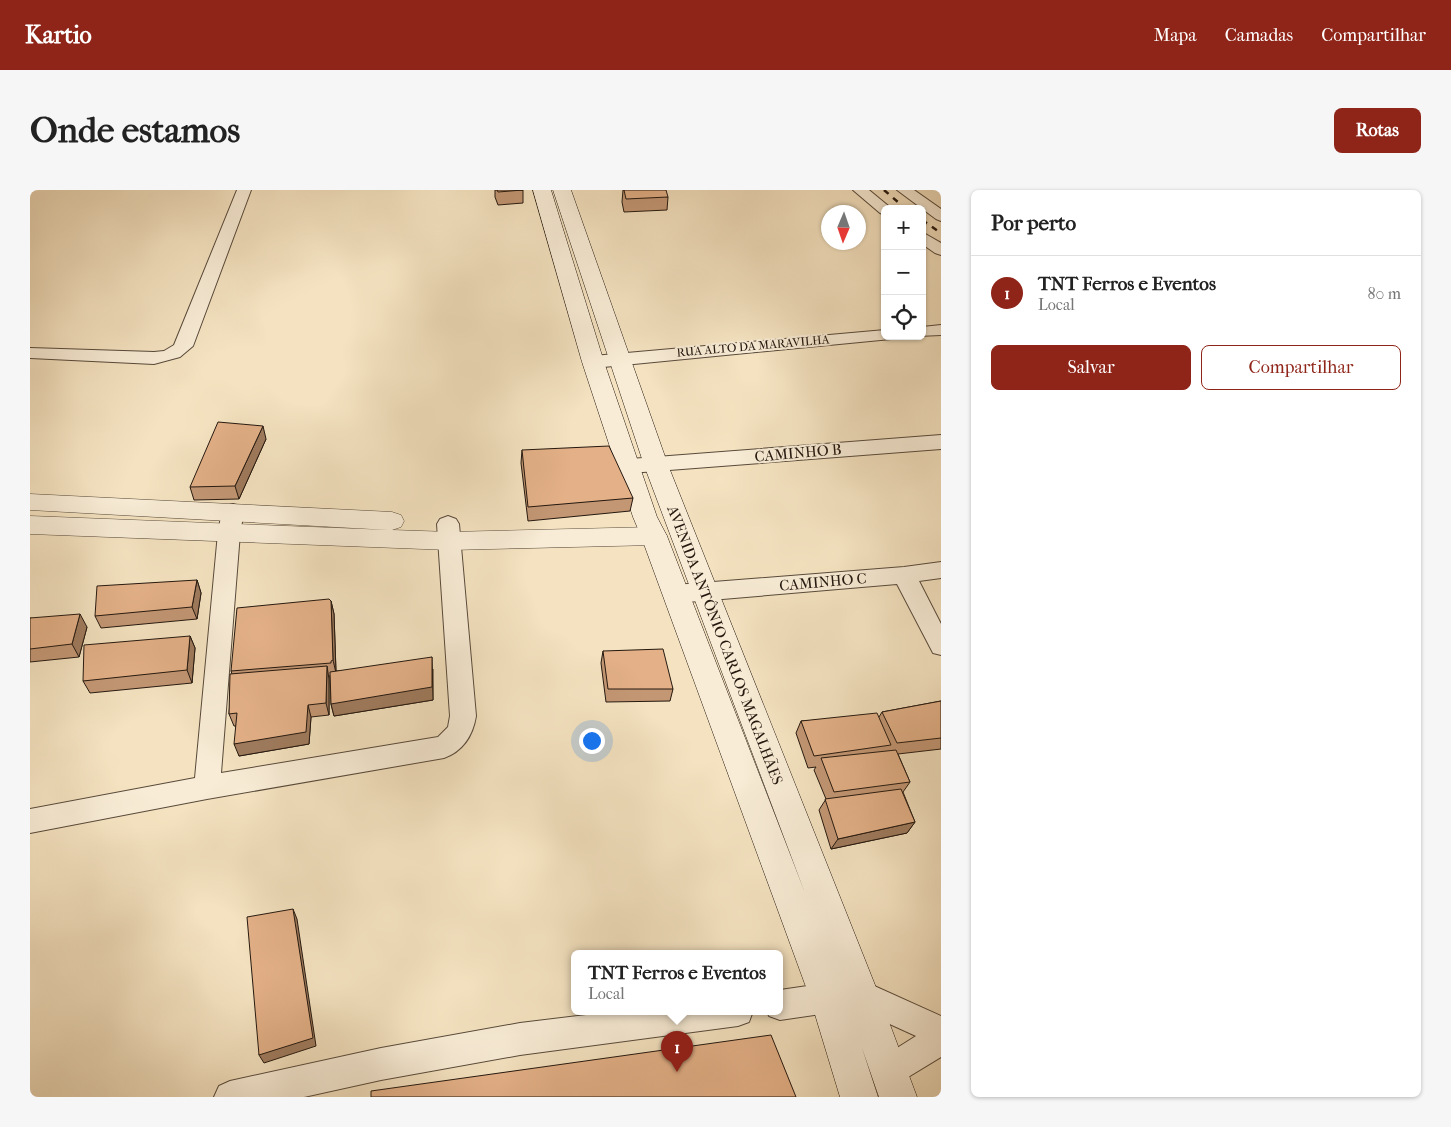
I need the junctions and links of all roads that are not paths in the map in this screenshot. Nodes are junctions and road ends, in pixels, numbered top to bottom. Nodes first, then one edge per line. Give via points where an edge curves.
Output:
1 (244, 190) edge
2 (542, 190) edge
3 (562, 190) edge
4 (860, 190) edge
5 (904, 190) edge
6 (881, 207) edge
7 (941, 216) edge
8 (926, 240) edge
9 (941, 250) edge
10 (941, 330) edge
11 (926, 332) edge
12 (881, 335) edge
13 (30, 353) edge
14 (620, 358) junction
15 (593, 362) junction
16 (941, 442) edge
17 (643, 465) junction
18 (30, 502) edge
19 (231, 522) junction
20 (30, 525) edge
21 (650, 526) junction
22 (449, 533) junction
23 (941, 570) edge
24 (904, 575) junction
25 (704, 592) junction
26 (675, 594) junction
27 (941, 646) edge
28 (207, 787) junction
29 (30, 820) edge
30 (845, 996) junction
31 (783, 1005) edge
32 (707, 1015) edge
33 (941, 1032) edge
34 (941, 1039) edge
35 (894, 1084) edge
36 (230, 1097) edge
37 (860, 1097) edge

1 - 13 street via 184,346 177,352 154,358
2 - 15 main road, AVENIDA ANTÔNIO CARLOS MAGALHÃES
3 - 14 main road, AVENIDA ANTÔNIO CARLOS MAGALHÃES
4 - 6 street
5 - 7 street
8 - 9 street
10 - 11 street
12 - 14 street, RUA ALTO DA MARAVILHA
14 - 15 street, RUA ALTO DA MARAVILHA
14 - 17 main road, AVENIDA ANTÔNIO CARLOS MAGALHÃES
15 - 17 main road, AVENIDA ANTÔNIO CARLOS MAGALHÃES
16 - 17 street, CAMINHO B
17 - 21 main road, AVENIDA ANTÔNIO CARLOS MAGALHÃES
17 - 25 main road, AVENIDA ANTÔNIO CARLOS MAGALHÃES
18 - 19 main road
19 - 20 main road
19 - 22 main road
19 - 28 street
21 - 22 main road
21 - 26 main road, AVENIDA ANTÔNIO CARLOS MAGALHÃES
22 - 28 street via 463,716 456,737 444,747
23 - 24 street, CAMINHO C
24 - 25 street, CAMINHO C
24 - 27 street
25 - 26 street, CAMINHO C
25 - 30 main road, AVENIDA ANTÔNIO CARLOS MAGALHÃES
26 - 30 main road, AVENIDA ANTÔNIO CARLOS MAGALHÃES
28 - 29 street
30 - 31 street
30 - 33 street
30 - 35 main road, AVENIDA ANTÔNIO CARLOS MAGALHÃES
30 - 37 main road, AVENIDA ANTÔNIO CARLOS MAGALHÃES
32 - 36 street via 520,1039 381,1064
34 - 35 street

